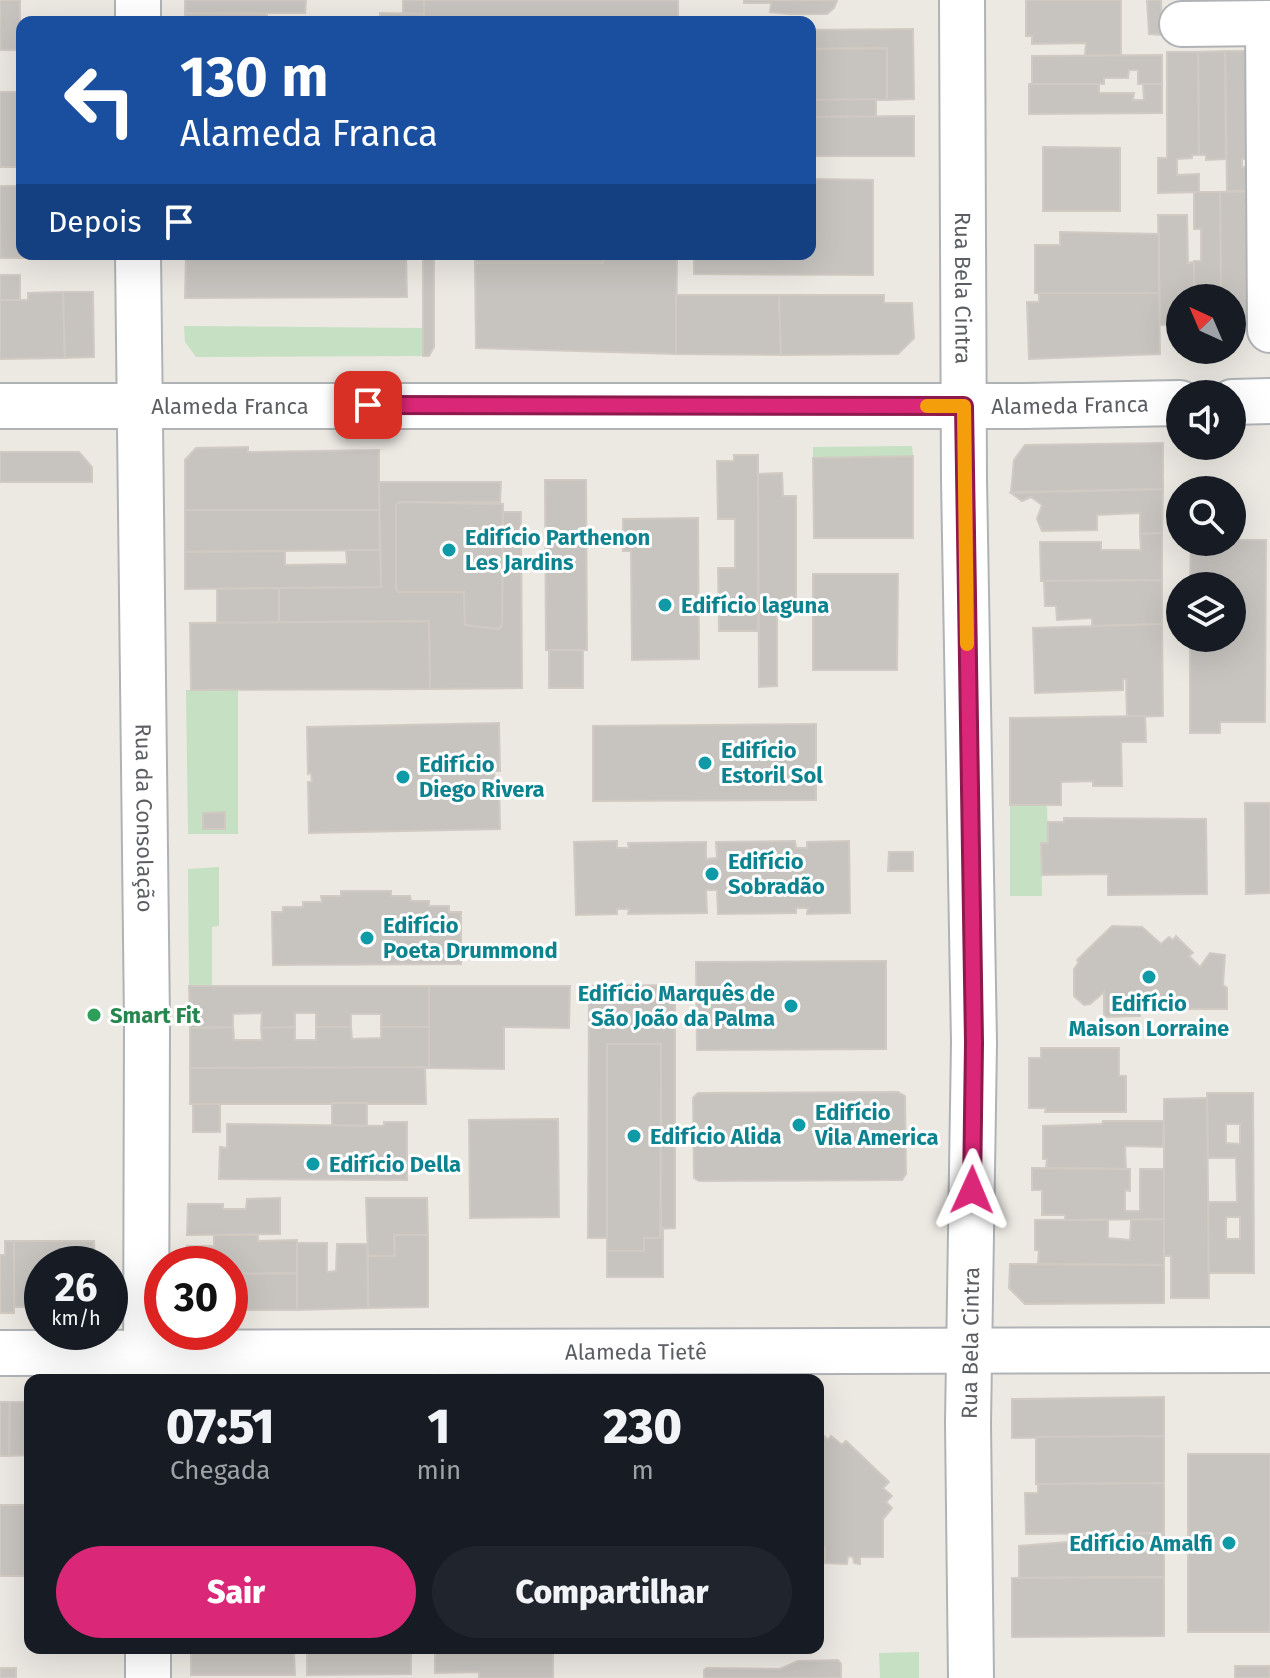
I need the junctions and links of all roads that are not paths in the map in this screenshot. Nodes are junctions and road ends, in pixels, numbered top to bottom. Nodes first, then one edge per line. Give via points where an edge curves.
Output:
1 (962, 0) edge
2 (1269, 23) edge
3 (1182, 24) dead end
4 (138, 260) edge
5 (1270, 330) edge
6 (1270, 401) edge
7 (1246, 402) edge
8 (1166, 403) edge
9 (141, 405) junction
10 (0, 406) edge
11 (964, 406) junction
12 (969, 1350) junction
13 (1270, 1350) edge
14 (0, 1353) edge
15 (146, 1366) edge
16 (148, 1654) edge
17 (148, 1678) edge
18 (971, 1678) edge

1 - 11 street, Rua Bela Cintra
2 - 3 street
2 - 5 street
4 - 9 street, Rua da Consolação
6 - 7 street
8 - 11 street, Alameda Franca
9 - 10 street, Alameda Franca
9 - 11 street, Alameda Franca
9 - 15 street, Rua da Consolação
11 - 12 street, Rua Bela Cintra via 974,1043
12 - 13 street, Alameda Tietê
12 - 15 street, Alameda Tietê
12 - 18 street, Rua Bela Cintra
14 - 15 street, Alameda Tietê
16 - 17 street

